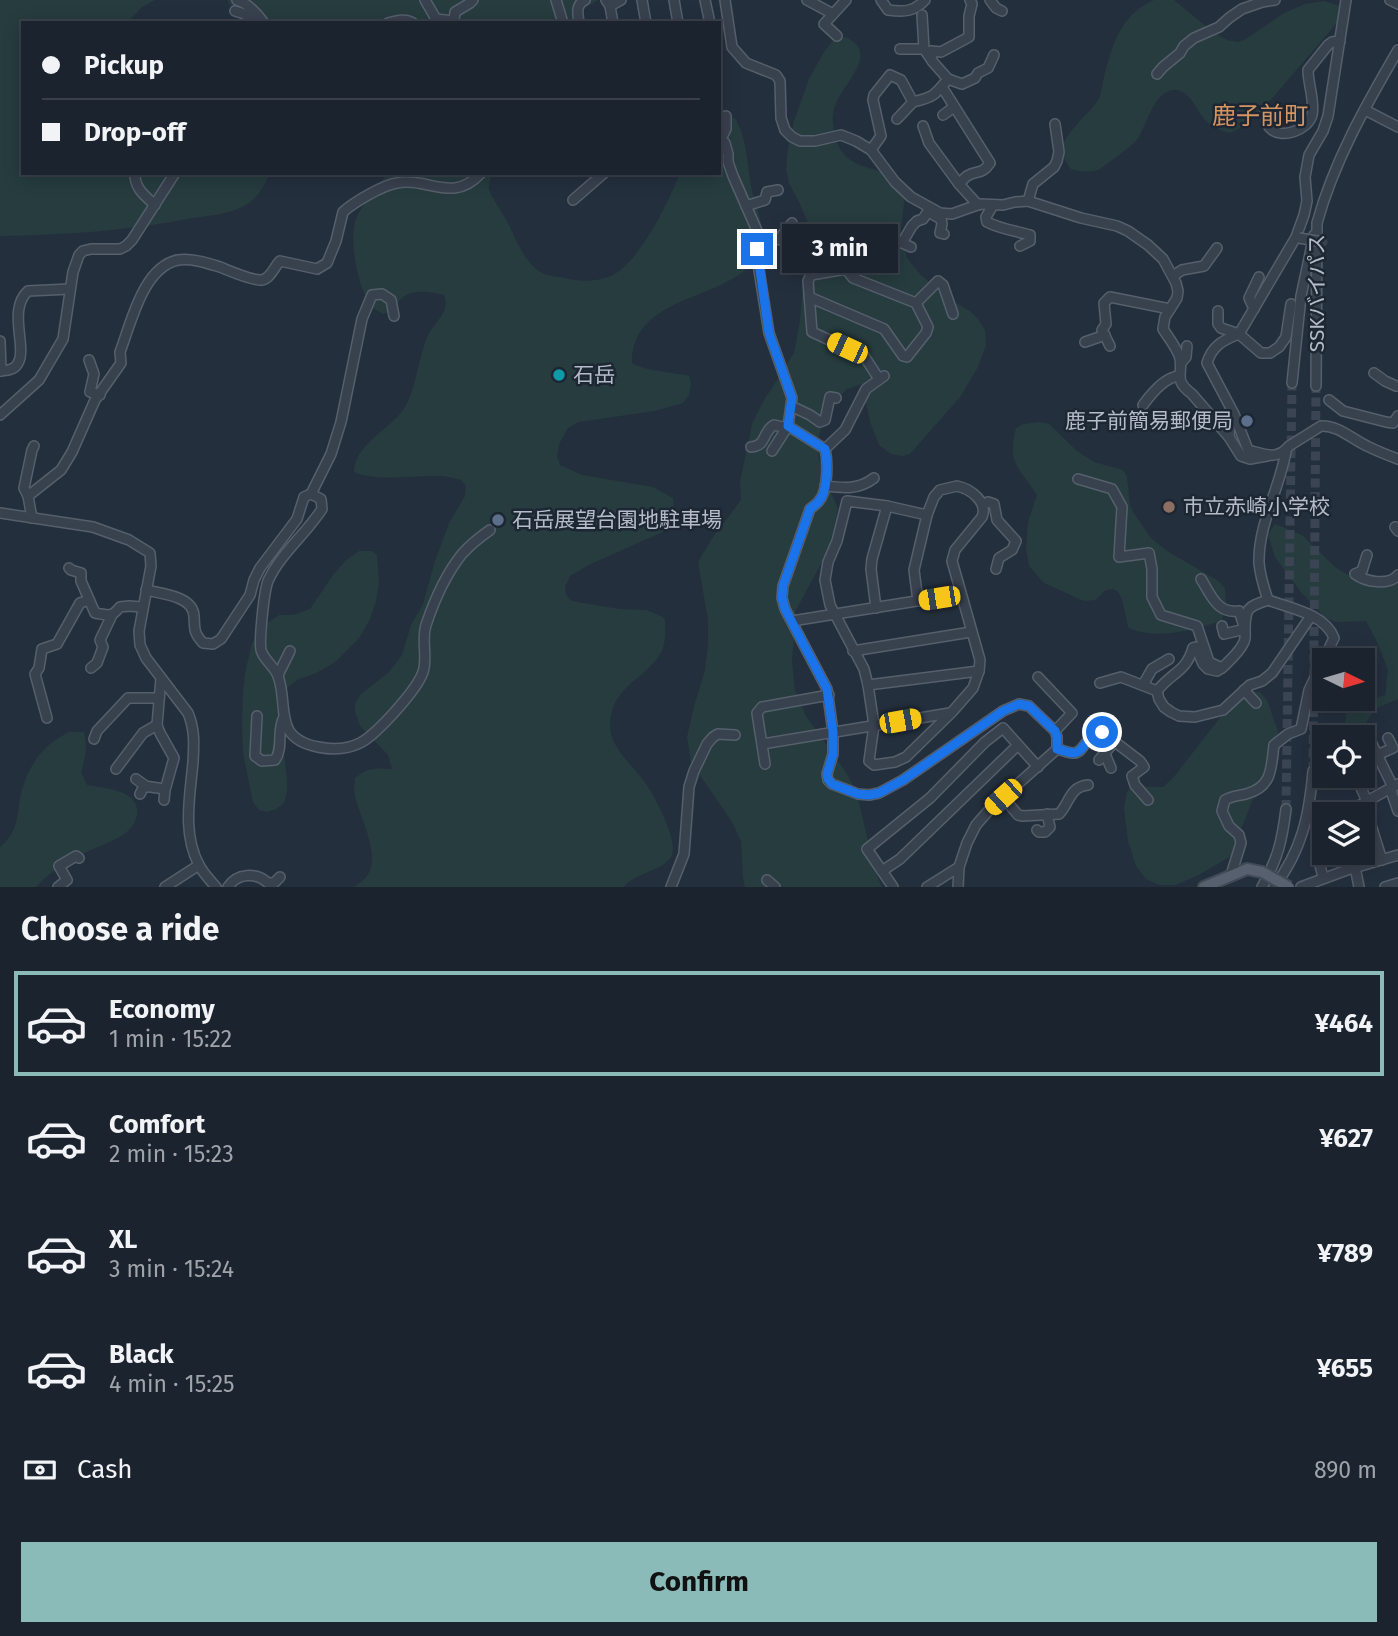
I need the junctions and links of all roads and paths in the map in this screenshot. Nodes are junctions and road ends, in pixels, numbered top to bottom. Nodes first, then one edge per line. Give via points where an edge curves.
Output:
1 (237, 0) edge
2 (425, 0) edge
3 (472, 0) edge
4 (556, 0) edge
5 (621, 0) edge
6 (642, 0) edge
7 (674, 0) edge
8 (705, 0) edge
9 (725, 0) edge
10 (807, 0) edge
11 (846, 0) edge
12 (881, 0) edge
13 (925, 0) edge
14 (970, 0) edge
15 (990, 0) edge
16 (1275, 0) edge
17 (1346, 0) edge
18 (1390, 0) edge
19 (582, 1) edge
20 (608, 3) edge
21 (1398, 4) edge
22 (235, 11) dead end
23 (1002, 11) dead end
24 (834, 14) junction
25 (922, 15) dead end
26 (257, 21) edge
27 (258, 21) edge
28 (448, 21) edge
29 (454, 21) edge
30 (562, 21) edge
31 (579, 21) edge
32 (612, 21) edge
33 (646, 21) edge
34 (678, 21) edge
35 (710, 21) edge
36 (837, 36) dead end
37 (1340, 41) junction
38 (923, 48) junction
39 (900, 49) dead end
40 (1398, 50) edge
41 (994, 55) dead end
42 (932, 61) junction
43 (1157, 74) dead end
44 (945, 83) junction
45 (913, 102) junction
46 (954, 107) junction
47 (1365, 110) junction
48 (1265, 112) dead end
49 (943, 115) dead end
50 (726, 116) dead end
51 (897, 119) dead end
52 (1055, 124) dead end
53 (923, 126) dead end
54 (1398, 127) edge
55 (721, 136) edge
56 (721, 139) edge
57 (871, 150) junction
58 (135, 175) edge
59 (173, 175) edge
60 (479, 175) edge
61 (602, 175) edge
62 (959, 184) junction
63 (778, 190) dead end
64 (573, 200) dead end
65 (1028, 201) junction
66 (155, 205) junction
67 (978, 205) junction
68 (993, 205) junction
69 (746, 206) junction
70 (928, 210) junction
71 (792, 223) dead end
72 (1317, 223) junction
73 (944, 233) dead end
74 (1298, 237) junction
75 (779, 239) junction
76 (1323, 242) dead end
77 (757, 243) junction
78 (1020, 246) dead end
79 (911, 247) dead end
80 (1217, 248) dead end
81 (825, 254) dead end
82 (1173, 276) junction
83 (1259, 276) dead end
84 (70, 289) junction
85 (809, 297) junction
86 (916, 303) junction
87 (1291, 304) dead end
88 (1170, 309) junction
89 (1254, 309) junction
90 (954, 310) dead end
91 (1218, 311) dead end
92 (394, 316) dead end
93 (1239, 334) junction
94 (1105, 335) junction
95 (0, 341) edge
96 (1085, 342) dead end
97 (1110, 346) dead end
98 (1187, 346) dead end
99 (89, 360) dead end
100 (1180, 365) junction
101 (0, 371) edge
102 (1378, 371) dead end
103 (1179, 376) junction
104 (1292, 383) tunnel mouth
105 (1316, 386) tunnel mouth
106 (1397, 387) edge
107 (100, 395) junction
108 (830, 397) dead end
109 (1329, 400) dead end
110 (1143, 405) dead end
111 (791, 406) junction
112 (0, 415) edge
113 (1224, 415) dead end
114 (1398, 416) edge
115 (788, 427) junction
116 (1229, 437) junction
117 (34, 446) dead end
118 (751, 447) dead end
119 (825, 449) junction
120 (772, 451) dead end
121 (1286, 451) junction
122 (1267, 456) junction
123 (1398, 458) edge
124 (874, 478) dead end
125 (1078, 479) dead end
126 (825, 486) junction
127 (311, 494) junction
128 (28, 496) junction
129 (983, 505) junction
130 (887, 506) junction
131 (0, 513) edge
132 (927, 515) junction
133 (32, 519) junction
134 (490, 530) dead end
135 (1367, 555) dead end
136 (69, 568) dead end
137 (996, 569) dead end
138 (1398, 575) edge
139 (1201, 579) dead end
140 (146, 590) junction
141 (960, 594) junction
142 (89, 600) junction
143 (1268, 600) junction
144 (918, 601) junction
145 (142, 607) junction
146 (876, 608) junction
147 (835, 614) junction
148 (112, 615) junction
149 (1311, 616) junction
150 (792, 621) junction
151 (1245, 629) junction
152 (971, 632) junction
153 (1224, 633) dead end
154 (290, 651) dead end
155 (853, 651) junction
156 (1169, 659) dead end
157 (98, 666) dead end
158 (1222, 668) junction
159 (979, 671) junction
160 (278, 675) junction
161 (1038, 677) dead end
162 (161, 678) junction
163 (1100, 683) dead end
164 (868, 685) junction
165 (1143, 685) junction
166 (1244, 690) junction
167 (1157, 691) junction
168 (829, 695) junction
169 (159, 698) junction
170 (1256, 703) dead end
171 (952, 712) junction
172 (257, 716) dead end
173 (287, 717) junction
174 (47, 718) dead end
175 (157, 725) junction
176 (874, 725) junction
177 (1055, 731) junction
178 (833, 732) junction
179 (735, 735) dead end
180 (1388, 738) dead end
181 (94, 739) dead end
182 (1115, 741) junction
183 (762, 744) junction
184 (1018, 745) junction
185 (1057, 749) junction
186 (1375, 751) edge
187 (1377, 755) junction
188 (765, 764) dead end
189 (1038, 766) junction
190 (1111, 768) dead end
191 (116, 769) dead end
192 (136, 779) dead end
193 (1312, 782) tunnel mouth
194 (1088, 785) dead end
195 (1394, 786) edge
196 (147, 787) junction
197 (1360, 788) edge
198 (165, 789) junction
199 (140, 794) dead end
200 (1146, 794) dead end
201 (1003, 797) junction
202 (164, 800) dead end
203 (1365, 802) joint
204 (1286, 808) tunnel mouth
205 (1398, 811) edge
206 (1047, 814) junction
207 (1037, 830) dead end
208 (1375, 836) edge
209 (1398, 855) edge
210 (79, 858) dead end
211 (1382, 860) junction
212 (1320, 865) edge
213 (1353, 865) edge
214 (199, 866) junction
215 (959, 867) junction
216 (1354, 868) junction
217 (882, 871) junction
218 (1231, 875) junction
219 (280, 877) dead end
220 (1323, 877) junction
221 (1398, 883) edge
222 (1219, 884) edge
223 (58, 887) edge
224 (165, 887) edge
225 (216, 887) edge
226 (228, 887) edge
227 (671, 887) edge
228 (893, 887) edge
229 (927, 887) edge
230 (958, 887) edge
231 (1204, 887) edge
232 (1262, 887) edge
233 (1274, 887) edge
234 (1289, 887) edge
235 (1301, 887) edge
236 (1359, 887) edge
237 (1385, 887) edge

1 - 27 street via 246,3
2 - 28 street via 436,19
3 - 29 street via 455,12
4 - 30 street
5 - 20 street
6 - 33 street
7 - 34 street
8 - 35 street
9 - 57 street via 732,47 746,63 780,81 785,130 800,141 841,135
10 - 24 street
11 - 24 street
12 - 13 street via 888,10 898,12 910,11
14 - 42 street via 969,37 941,52 931,51
15 - 23 street
16 - 43 street via 1242,9 1219,27 1194,38
17 - 37 street
18 - 21 street
19 - 31 street
20 - 32 street
22 - 26 street
24 - 36 street via 824,24
25 - 38 street
37 - 48 street via 1328,45 1308,70 1312,116 1308,124 1279,133 1267,125
37 - 74 street via 1328,116 1309,155 1307,201
38 - 39 street
38 - 42 street
40 - 47 street, SSKバイパス
41 - 44 street via 988,68 975,78 962,84
42 - 44 street
44 - 45 street via 932,97
44 - 46 street
45 - 51 street
45 - 57 street via 910,89 890,75 874,95 881,136
46 - 49 street
46 - 62 street via 990,163
47 - 54 street
47 - 72 street, SSKバイパス via 1344,148
50 - 55 street
52 - 65 street via 1057,161 1033,184
53 - 62 street via 929,143
56 - 69 street
57 - 70 street via 895,182
58 - 66 street via 137,187
59 - 66 street
60 - 107 street via 464,187 454,188 394,183 353,203 343,212 327,263 317,269 280,261 262,280 202,261 171,262 146,284 120,352 121,363
61 - 64 street
62 - 67 street
63 - 69 street
65 - 68 street
65 - 82 street via 1128,231 1163,259
66 - 84 street via 126,246 83,251
67 - 68 street
67 - 70 street via 952,214
68 - 78 street via 987,222 1030,235 1030,241
69 - 77 street via 758,233
70 - 73 street via 941,219 940,233
70 - 79 street via 902,243
71 - 75 street
72 - 104 street via 1301,296
72 - 105 street, SSKバイパス
74 - 76 street, bridge
74 - 89 street
75 - 77 street
75 - 81 street via 818,256
77 - 111 street via 769,333 790,389
80 - 82 street via 1204,266
82 - 88 street via 1178,291
83 - 89 street via 1249,298
84 - 101 street via 28,290 21,297 20,358 16,367
84 - 112 street via 62,339 39,380
85 - 86 street via 811,275 846,270 853,278
85 - 86 street via 884,329 907,357 928,327
85 - 119 street via 812,332 864,356 881,378 866,389 845,430
86 - 90 street via 938,281
87 - 93 street via 1286,337 1270,353 1261,353
88 - 94 street via 1110,297 1104,303
88 - 100 street via 1163,329 1181,358
89 - 93 street
91 - 93 street via 1221,328
92 - 127 street via 391,300 382,294 372,295 362,319 341,422
93 - 122 street via 1222,340 1207,363 1248,450
94 - 96 street
94 - 97 street
95 - 101 street
98 - 100 street
99 - 107 street via 94,374 90,391
100 - 103 street
102 - 106 street
103 - 110 street via 1173,376
103 - 116 street
107 - 128 street via 61,470
108 - 111 street via 825,420 820,422
109 - 114 street via 1343,411 1387,422 1393,423
111 - 115 street
113 - 116 street via 1230,424
115 - 118 street via 774,425 759,446
115 - 119 street
115 - 120 street
116 - 122 street via 1241,456
117 - 128 street via 24,488
119 - 126 street
121 - 122 street
121 - 123 street via 1327,425
121 - 143 street via 1260,550 1259,566
124 - 126 street via 850,488
125 - 158 street via 1112,489 1122,507 1119,557 1149,553 1152,597 1161,615 1197,626 1209,662
126 - 150 street via 820,501 810,509 783,586 782,598
127 - 140 street via 304,497 297,519 260,568 250,595 213,644 198,637 190,605
127 - 160 street via 321,499 321,509 278,565 264,596 261,651
128 - 133 street
129 - 132 street via 966,488 957,486 940,490
129 - 137 street via 994,504 997,520 1016,541 1012,550 999,558
129 - 141 street via 982,517 955,550 952,561
130 - 132 street
130 - 146 street via 872,559
130 - 147 street via 847,501 825,580
131 - 133 street
132 - 144 street via 914,570
133 - 140 street via 93,527 145,549 151,559
134 - 173 street via 462,554 447,578 424,632 424,671 418,682 367,738 347,748 315,747 295,736
135 - 138 street via 1357,577 1384,582
136 - 142 street via 80,573
139 - 151 street via 1217,606 1239,611
140 - 145 street
141 - 144 street
141 - 152 street
142 - 148 street via 94,613
142 - 174 street via 80,603 57,645 42,649 35,674
143 - 149 street
143 - 151 street via 1250,606
144 - 146 street
145 - 148 street via 120,607
145 - 162 street via 140,645
146 - 147 street
147 - 150 street
147 - 155 street
148 - 157 street via 100,640 103,647
149 - 166 street via 1272,673
149 - 218 street via 1324,623 1334,638 1309,691 1301,729 1274,745 1268,779 1247,794 1225,800 1222,811 1241,843
150 - 168 street
151 - 153 street
151 - 158 street via 1236,655
152 - 155 street
152 - 159 street
154 - 160 street
155 - 164 street
156 - 165 street via 1152,669
158 - 167 street via 1208,670 1196,647 1190,660
159 - 164 street
159 - 171 street via 973,688
160 - 173 street
161 - 177 street via 1072,713
162 - 169 street
162 - 214 street via 188,713 194,732 188,819 189,839
163 - 165 street via 1121,677
164 - 176 street
165 - 167 street
166 - 167 street via 1223,710 1195,717 1171,712
166 - 170 street
168 - 178 street
168 - 183 street via 762,707 757,713
169 - 175 street
169 - 181 street via 128,698
171 - 176 street
171 - 176 street via 906,757 874,765 869,761
172 - 173 street via 255,755 262,761 275,760 280,752 280,724
175 - 191 street via 144,733
175 - 198 street via 174,758
176 - 178 street
177 - 178 street via 1029,706 1019,704 903,780 869,795 846,790 828,779
177 - 185 street
178 - 183 street
179 - 227 street via 713,737 694,771 684,853
180 - 187 street via 1393,748
182 - 185 street via 1102,732 1087,740 1080,751
182 - 190 street via 1102,757
182 - 200 street via 1140,761 1144,768 1132,776
183 - 188 street
184 - 189 street
184 - 217 street
184 - 217 street via 1003,728 930,798 867,849
185 - 189 street
186 - 187 street
187 - 195 street
189 - 201 street
192 - 196 street
193 - 233 street via 1304,830 1286,872
194 - 206 street via 1069,796 1059,814
195 - 203 street
195 - 205 street
196 - 198 street
196 - 199 street
197 - 203 street
198 - 202 street
201 - 206 street via 1018,815
201 - 215 street via 976,825
204 - 232 street via 1283,839
206 - 207 street via 1050,827 1045,832
208 - 211 street
209 - 211 street
210 - 223 street via 59,866 67,880
211 - 216 street
212 - 220 street
213 - 216 street
214 - 224 street
214 - 225 street
215 - 229 street
215 - 230 street
216 - 220 street
216 - 236 street
217 - 228 street
218 - 222 main road
218 - 234 main road, bridge via 1247,869 1262,872
219 - 226 street via 274,883 249,876 236,878
220 - 235 street
221 - 237 street
222 - 231 main road

